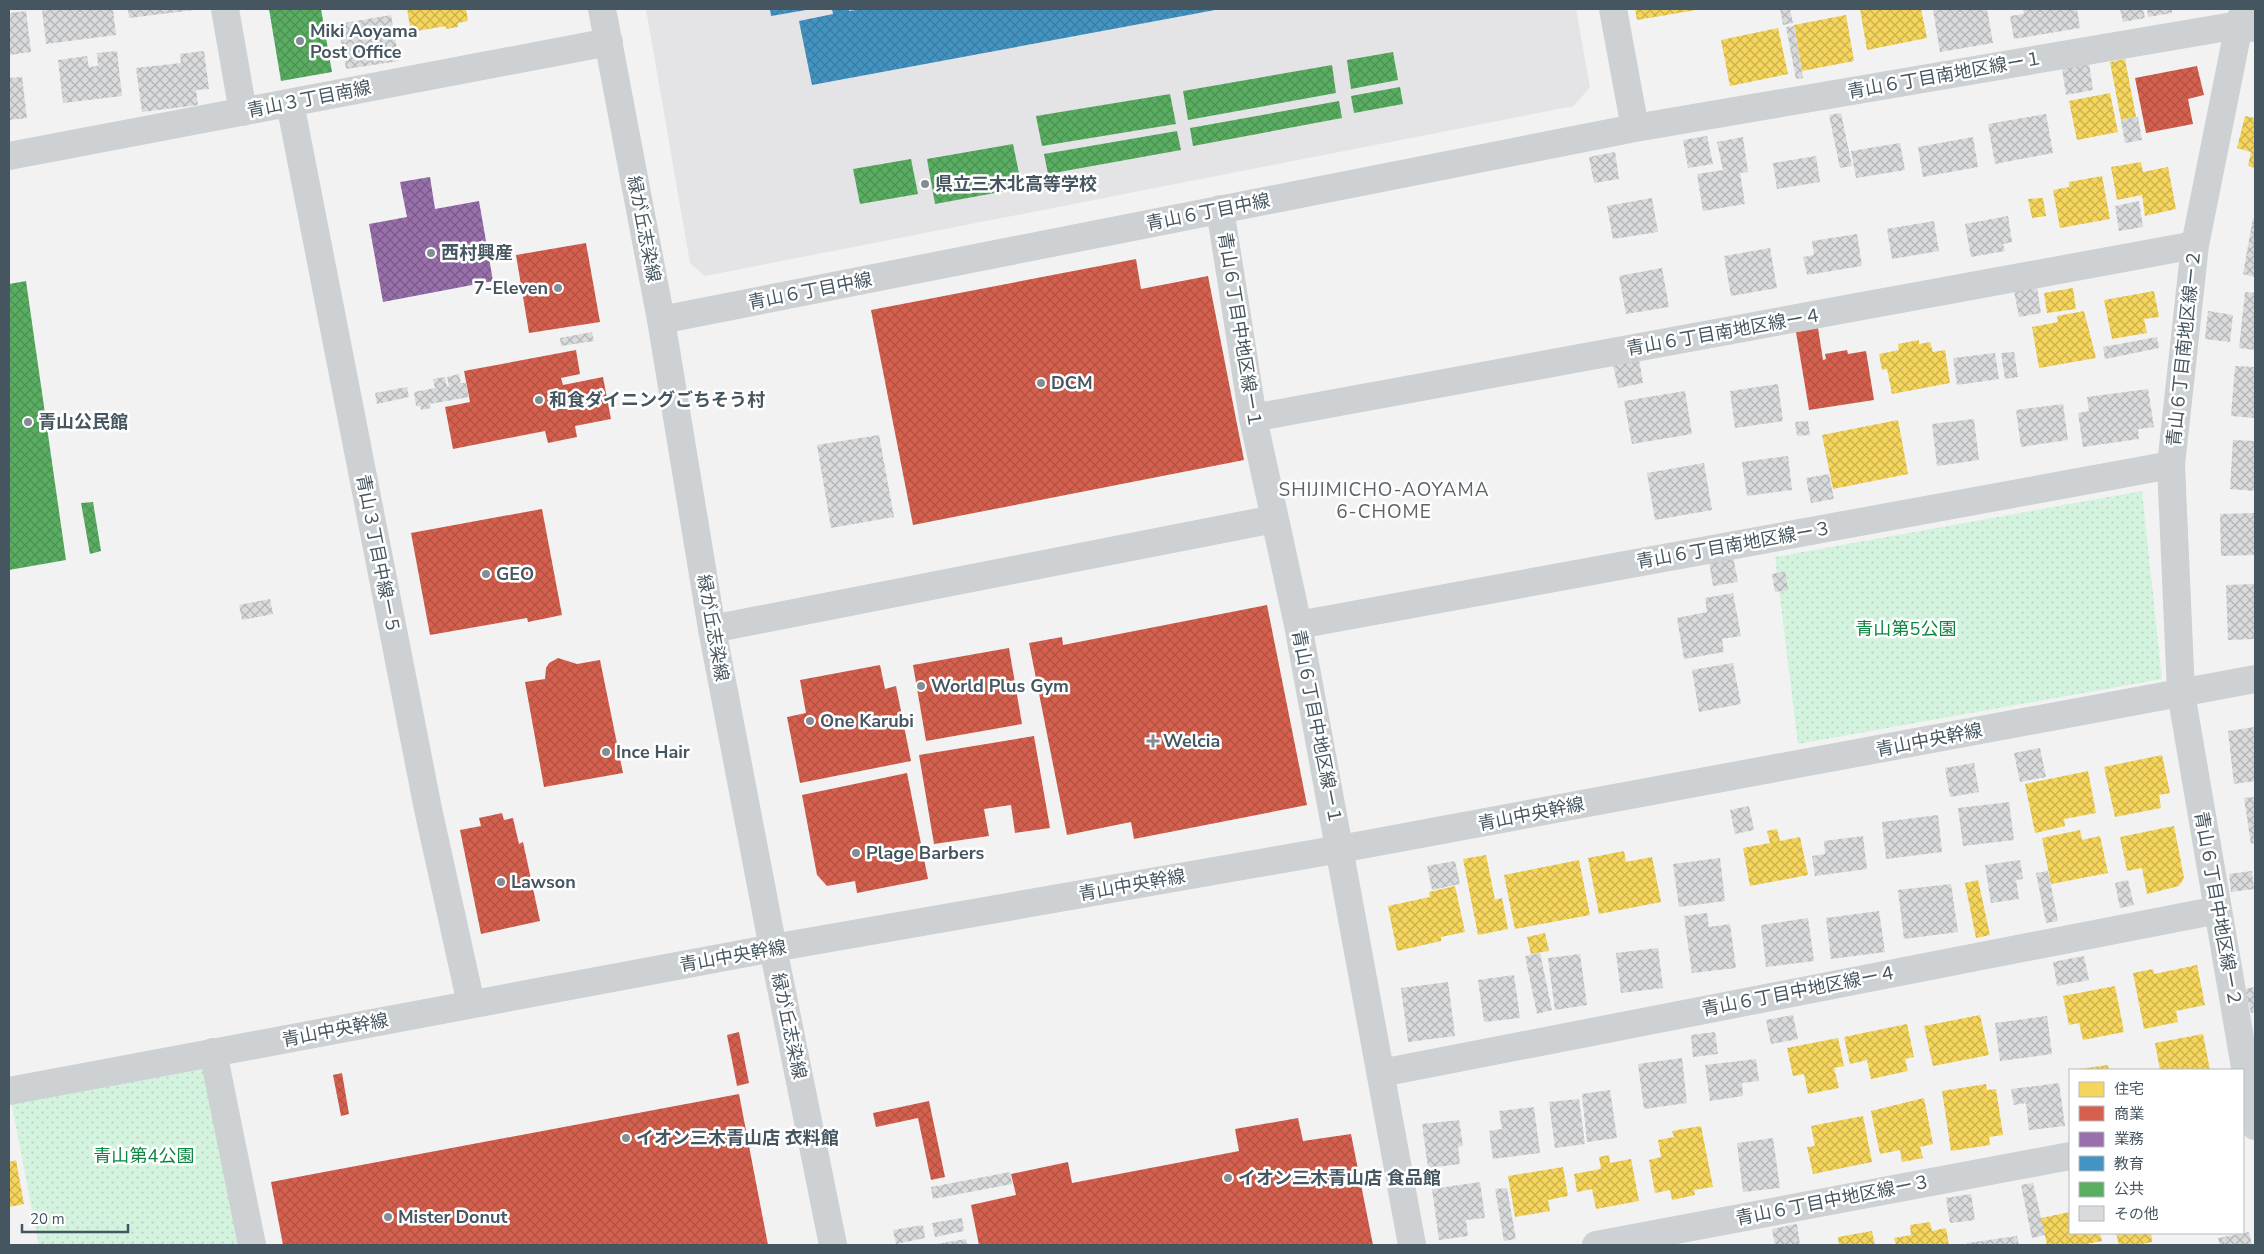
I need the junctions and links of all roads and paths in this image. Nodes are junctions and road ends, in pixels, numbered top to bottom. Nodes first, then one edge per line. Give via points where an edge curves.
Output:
1 (225, 9) edge
2 (602, 9) edge
3 (1613, 9) edge
4 (2246, 21) edge
5 (609, 42) junction
6 (290, 103) junction
7 (243, 112) junction
8 (1635, 128) junction
9 (9, 156) edge
10 (1220, 209) junction
11 (2195, 246) junction
12 (661, 320) junction
13 (1253, 418) junction
14 (2171, 465) junction
15 (1274, 519) junction
16 (1298, 625) junction
17 (712, 629) junction
18 (2255, 679) edge
19 (2181, 692) junction
20 (1340, 849) junction
21 (2218, 910) junction
22 (773, 948) junction
23 (471, 1004) junction
24 (213, 1052) junction
25 (2243, 1069) edge
26 (1381, 1073) junction
27 (2244, 1078) edge
28 (9, 1091) edge
29 (2251, 1123) edge
30 (2069, 1156) edge
31 (252, 1245) edge
32 (833, 1245) edge
33 (1412, 1245) edge
34 (1596, 1245) edge

1 - 7 street
2 - 5 street, 緑が丘志染線
3 - 8 street
4 - 8 street, 青山６丁目南地区線ー１
4 - 11 street, 青山６丁目南地区線ー２
5 - 6 street, 青山３丁目南線
5 - 12 street, 緑が丘志染線
6 - 7 street, 青山３丁目南線
6 - 23 street, 青山３丁目中線ー５ via 428,809
7 - 9 street, 青山３丁目南線
8 - 10 street, 青山６丁目中線
10 - 12 street, 青山６丁目中線
10 - 13 street, 青山６丁目中地区線ー１
11 - 13 street, 青山６丁目南地区線ー４
11 - 14 street, 青山６丁目南地区線ー２
12 - 17 street, 緑が丘志染線
13 - 15 street, 青山６丁目中地区線ー１
14 - 16 street, 青山６丁目南地区線ー３
14 - 19 street, 青山６丁目南地区線ー２
15 - 16 street, 青山６丁目中地区線ー１
15 - 17 street
16 - 20 street, 青山６丁目中地区線ー１
17 - 22 street, 緑が丘志染線
18 - 19 street, 青山中央幹線
19 - 20 street, 青山中央幹線
19 - 21 street, 青山６丁目中地区線ー２
20 - 22 street, 青山中央幹線
20 - 26 street, 青山６丁目中地区線ー１
21 - 25 street, 青山６丁目中地区線ー２
21 - 26 street, 青山６丁目中地区線ー４
22 - 23 street, 青山中央幹線
22 - 32 street, 緑が丘志染線
23 - 24 street, 青山中央幹線
24 - 28 street, 青山中央幹線
24 - 31 street
26 - 33 street, 青山６丁目中地区線ー１
27 - 29 street, 青山６丁目中地区線ー２
30 - 34 street, 青山６丁目中地区線ー３

